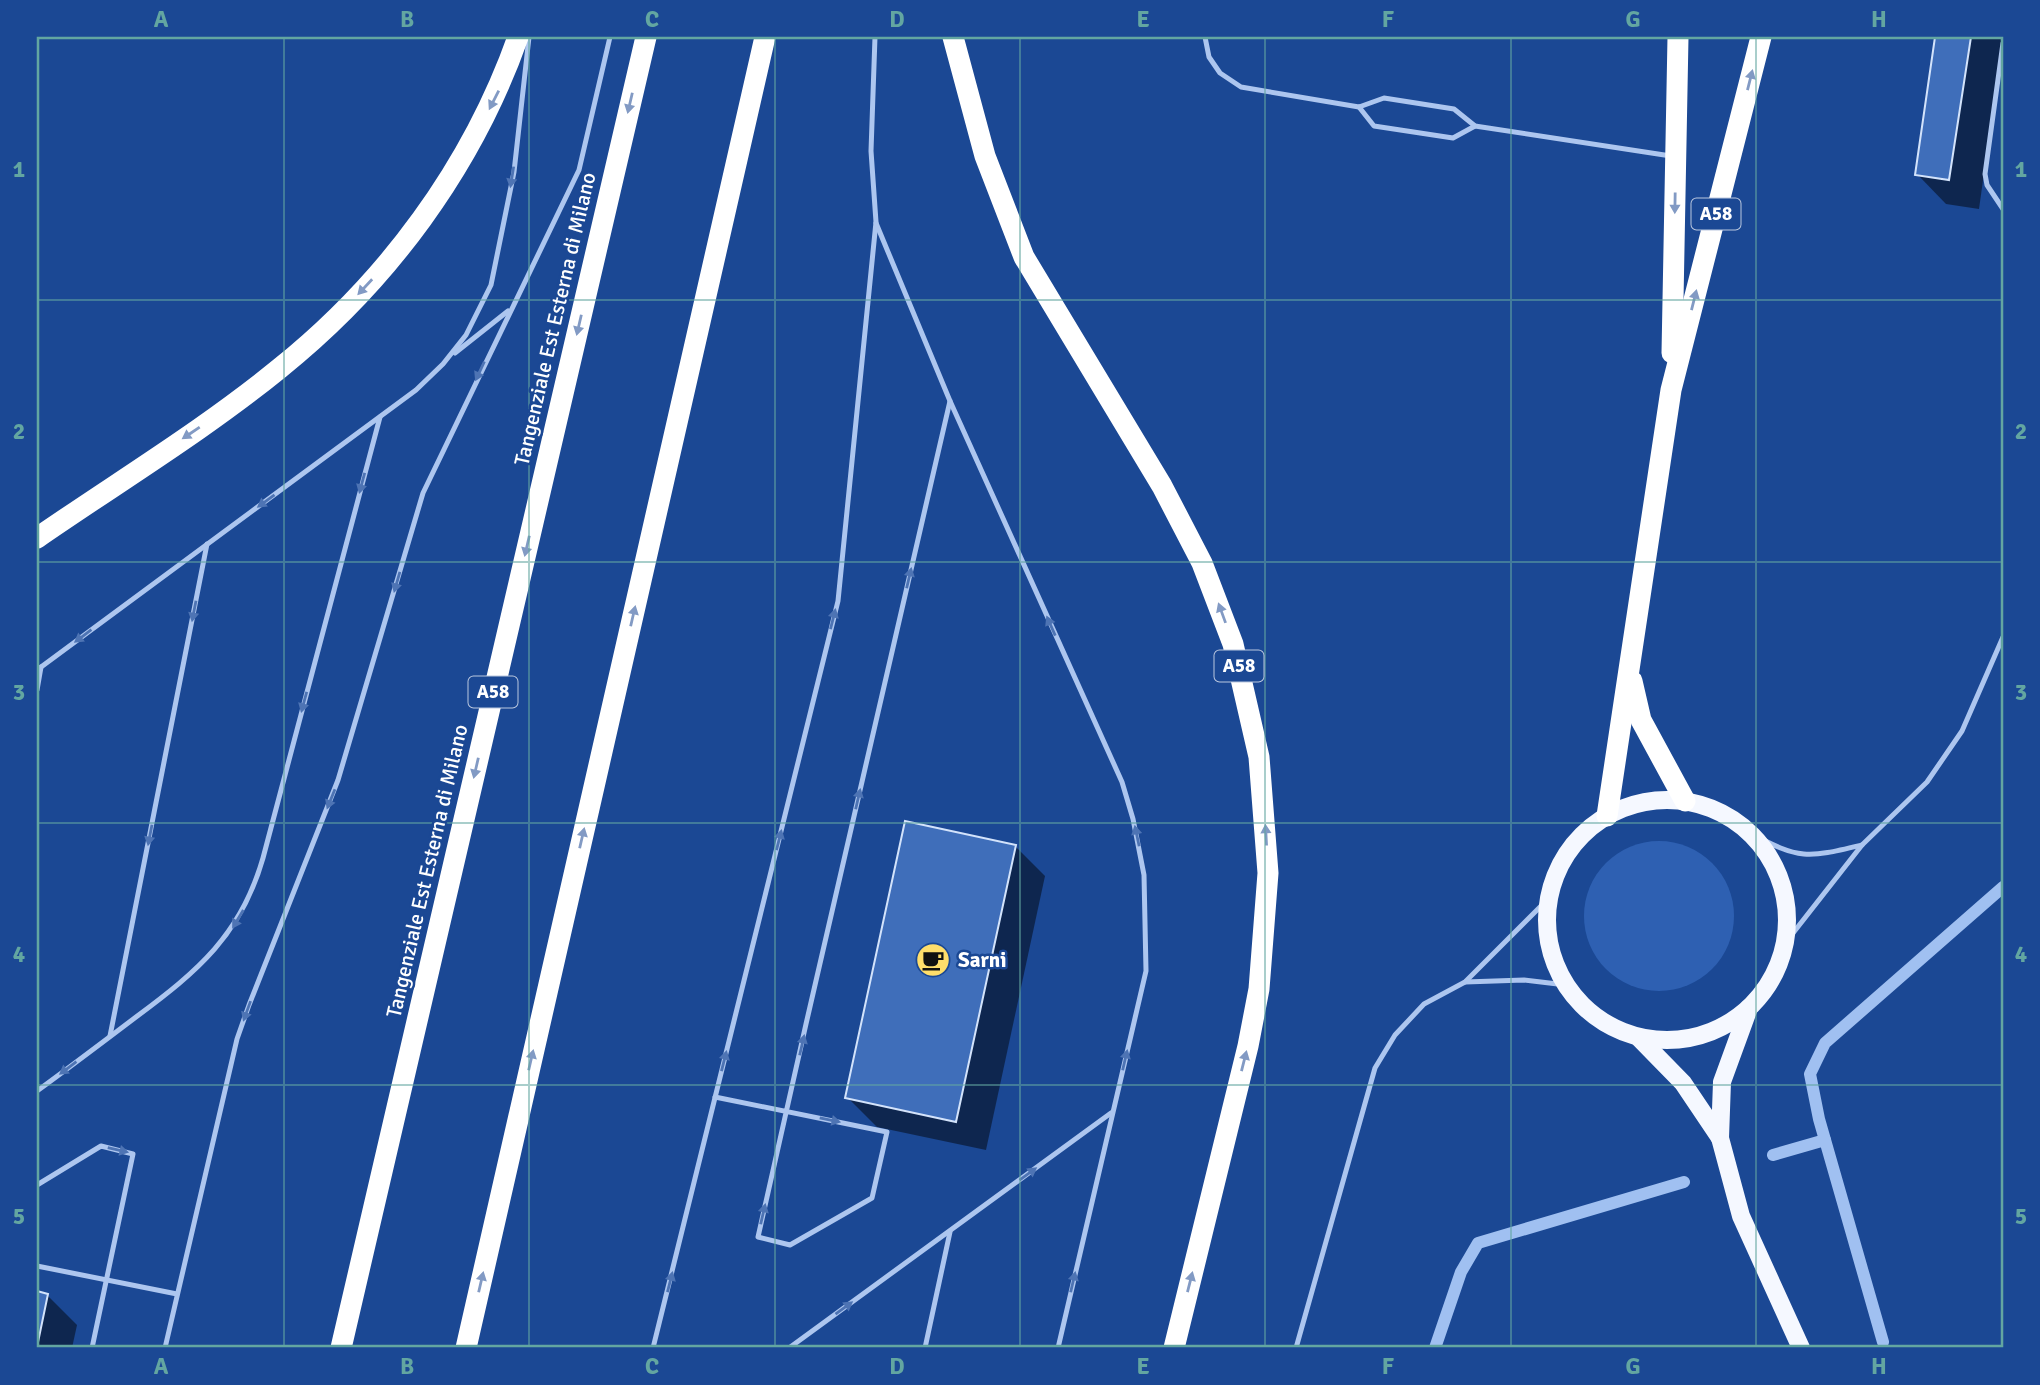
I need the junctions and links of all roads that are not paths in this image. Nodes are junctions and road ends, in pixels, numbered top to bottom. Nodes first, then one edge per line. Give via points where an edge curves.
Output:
1 (518, 37) edge
2 (529, 37) edge
3 (610, 37) edge
4 (646, 37) edge
5 (765, 37) edge
6 (875, 37) edge
7 (953, 37) edge
8 (1205, 37) edge
9 (1678, 37) edge
10 (1761, 37) edge
11 (2003, 43) edge
12 (1359, 107) junction
13 (1475, 126) junction
14 (1676, 156) junction
15 (1993, 191) junction
16 (2003, 191) edge
17 (2003, 209) edge
18 (876, 222) junction
19 (510, 309) junction
20 (447, 360) junction
21 (1671, 390) junction
22 (950, 401) junction
23 (380, 416) junction
24 (37, 538) edge
25 (207, 544) junction
26 (2003, 637) edge
27 (1629, 668) junction
28 (39, 669) edge
29 (37, 690) edge
30 (1685, 801) junction
31 (1607, 816) junction
32 (1750, 833) junction
33 (1862, 845) junction
34 (1549, 898) junction
35 (1786, 942) junction
36 (1465, 982) junction
37 (1566, 985) junction
38 (1749, 1009) junction
39 (109, 1037) junction
40 (1638, 1037) junction
41 (37, 1091) edge
42 (715, 1097) junction
43 (786, 1111) junction
44 (1113, 1112) junction
45 (1720, 1138) junction
46 (37, 1185) edge
47 (950, 1231) junction
48 (37, 1266) edge
49 (107, 1280) junction
50 (177, 1294) junction
51 (92, 1348) edge
52 (164, 1348) edge
53 (341, 1348) edge
54 (466, 1348) edge
55 (653, 1348) edge
56 (789, 1348) edge
57 (925, 1348) edge
58 (1058, 1348) edge
59 (1174, 1348) edge
60 (1296, 1348) edge
61 (1801, 1348) edge

1 -> 24 highway via 500,89 457,167 406,240 347,307 246,395
2 -> 20 lane via 514,172 496,268 476,319
3 - 19 lane via 579,170
4 -> 53 highway, Tangenziale Est Esterna di Milano / A58
54 -> 5 highway
6 - 18 lane via 871,151
59 -> 7 highway, A58 via 1248,1046 1263,960 1267,844 1257,748 1233,644 1206,572 1176,510 1024,257 981,145
8 - 12 lane via 1209,57 1220,73 1241,87
9 - 14 highway, A58
21 -> 10 highway, A58
11 - 15 lane via 1984,174
12 - 13 lane via 1384,97 1454,109
12 - 13 lane via 1374,126 1452,138
13 - 14 lane
14 -> 21 highway, A58
15 - 16 lane
15 - 17 lane
18 - 22 lane
42 -> 18 lane via 838,601
19 - 20 lane
19 -> 50 lane via 423,493 338,780 237,1039
20 - 23 lane
21 - 27 highway, A58
43 -> 22 lane
44 -> 22 lane via 1146,971 1146,895 1133,819 1122,782
23 -> 25 lane
23 -> 39 lane via 249,897 229,933 202,966
25 -> 28 lane
25 -> 39 lane
26 - 33 lane via 1962,731 1927,782
27 - 30 highway, A58 via 1641,720
27 - 31 highway, A58
28 - 29 lane
30 - 31 main road via 1643,803
30 - 32 main road via 1729,817
31 - 34 main road via 1569,850
32 - 33 lane via 1787,854 1822,854
32 - 35 main road via 1769,856 1782,883
33 - 35 lane
34 - 36 lane
34 - 37 main road via 1548,937
35 - 38 main road via 1773,978
36 - 37 lane via 1524,980
36 - 60 lane via 1424,1004 1395,1035 1375,1068
37 - 40 main road via 1603,1021
38 - 40 main road via 1715,1030 1691,1038
38 - 45 main road via 1722,1082
39 -> 41 lane
40 - 45 main road via 1684,1083
42 - 43 lane
55 -> 42 lane
43 -> 43 lane via 887,1132 872,1198 790,1245 758,1237
47 -> 44 lane
58 -> 44 lane
45 - 61 main road via 1741,1216
46 -> 49 lane via 101,1146 133,1154
56 -> 47 lane
47 - 57 lane
48 - 49 lane
49 - 50 lane
49 - 51 lane
50 - 52 lane

